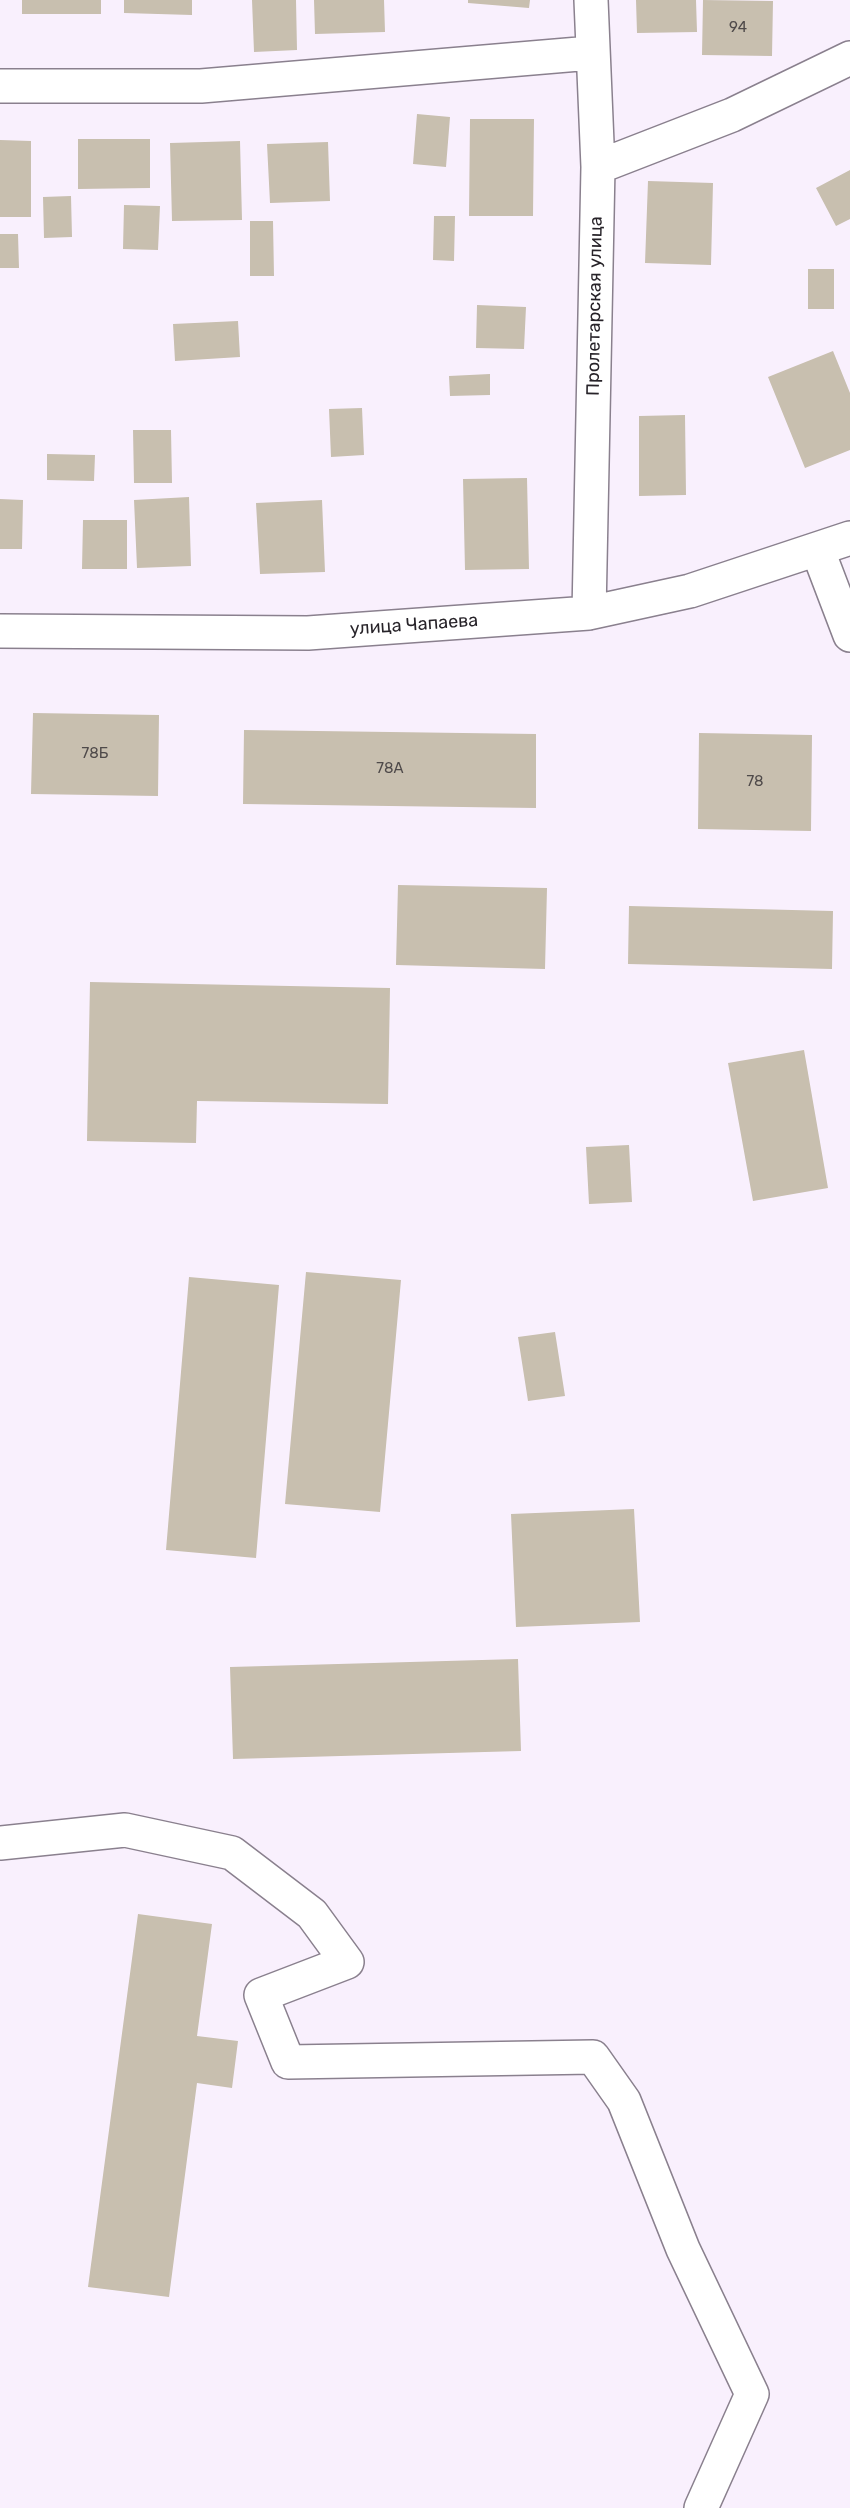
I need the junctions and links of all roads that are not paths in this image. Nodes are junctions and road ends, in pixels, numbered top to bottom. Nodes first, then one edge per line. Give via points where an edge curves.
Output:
1 (591, 0) edge
2 (591, 53) junction
3 (850, 58) edge
4 (0, 86) edge
5 (598, 167) junction
6 (850, 538) edge
7 (818, 551) junction
8 (589, 613) junction
9 (0, 631) edge
10 (850, 635) edge
11 (0, 1843) edge
12 (701, 2508) edge

1 - 2 street, Пролетарская улица
2 - 4 street via 201,86
2 - 5 street, Пролетарская улица
3 - 5 street via 732,115
5 - 8 street, Пролетарская улица
6 - 7 street, улица Чапаева
7 - 8 street, улица Чапаева via 690,591
7 - 10 street
8 - 9 street, улица Чапаева via 308,633
11 - 12 street via 125,1830 232,1853 312,1914 347,1962 261,1995 288,2062 593,2057 624,2101 683,2249 752,2394

